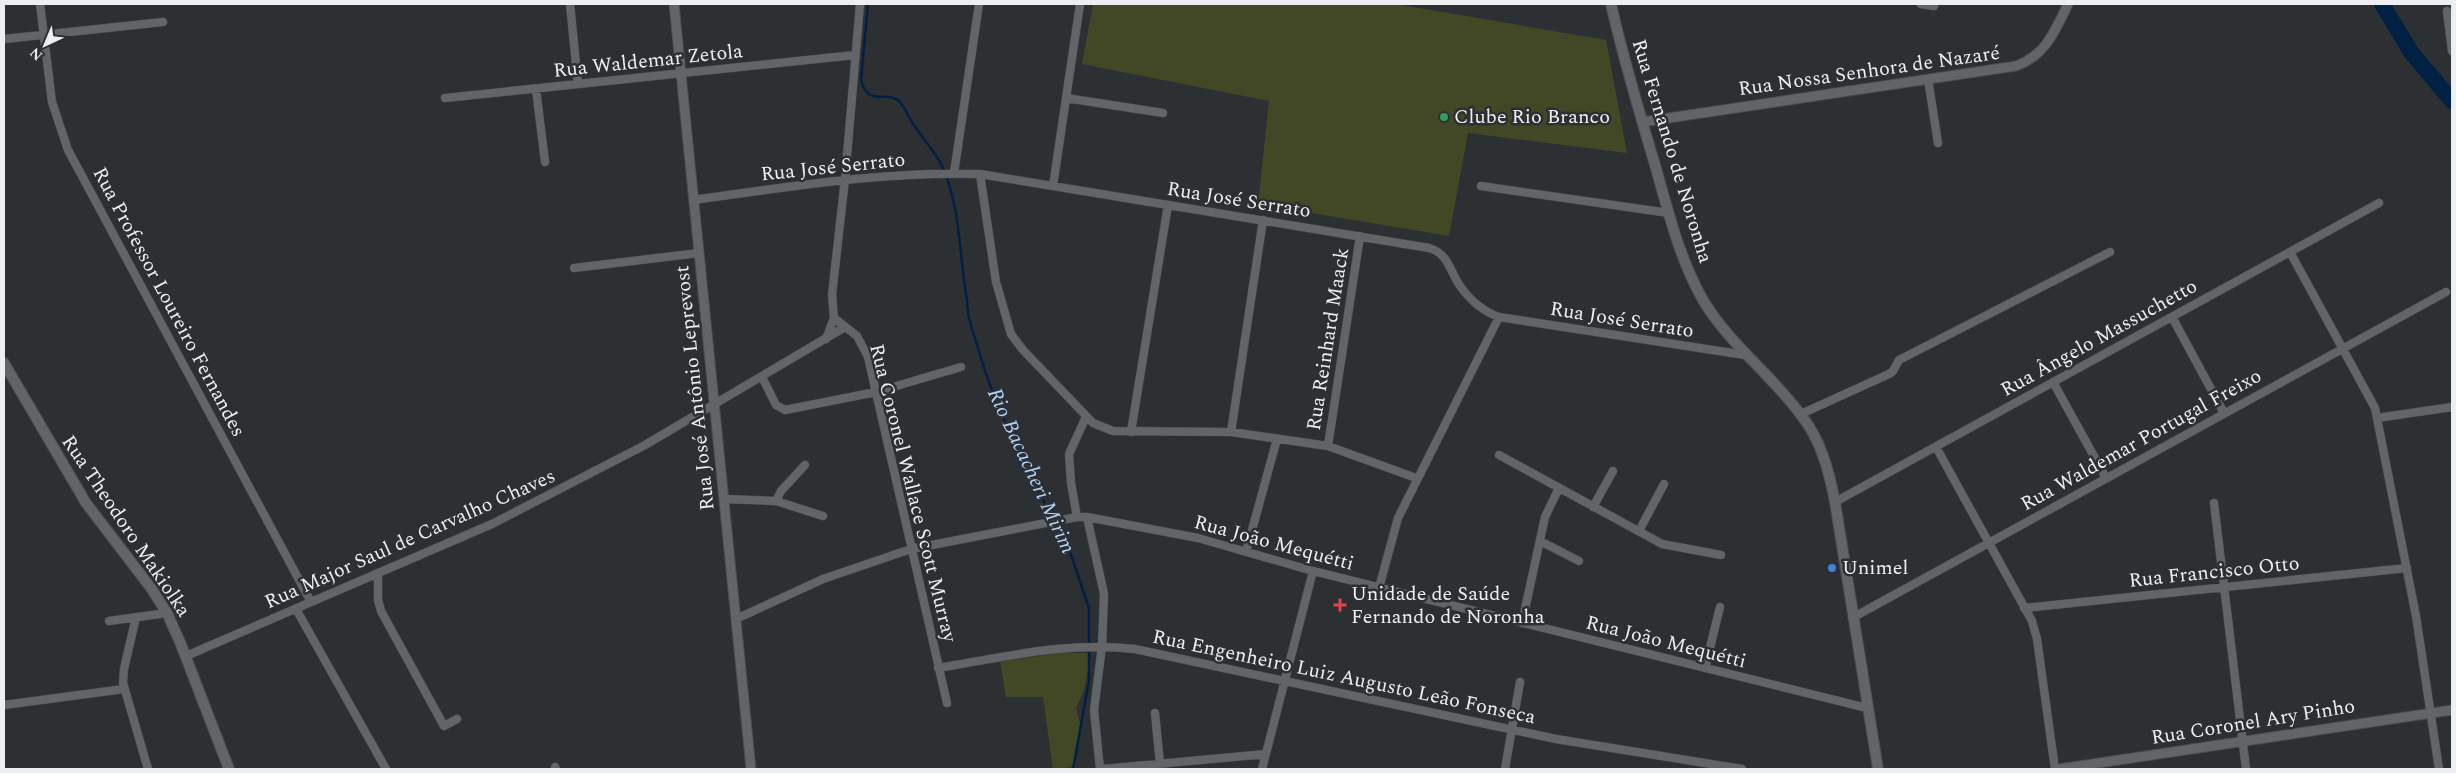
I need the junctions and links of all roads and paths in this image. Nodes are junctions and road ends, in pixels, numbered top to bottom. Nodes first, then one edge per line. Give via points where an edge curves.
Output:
1 (40, 4) edge
2 (570, 4) edge
3 (674, 4) edge
4 (860, 4) edge
5 (979, 4) edge
6 (1080, 4) edge
7 (1612, 4) edge
8 (1921, 4) edge
9 (2068, 4) edge
10 (1934, 6) dead end
11 (2448, 11) dead end
12 (163, 22) dead end
13 (43, 35) junction
14 (4, 39) edge
15 (2452, 51) edge
16 (855, 55) junction
17 (681, 74) junction
18 (1928, 79) junction
19 (578, 84) junction
20 (536, 89) junction
21 (445, 98) dead end
22 (1066, 98) junction
23 (1163, 114) dead end
24 (1642, 122) junction
25 (1938, 143) dead end
26 (545, 162) dead end
27 (948, 174) junction
28 (980, 174) junction
29 (845, 179) junction
30 (1053, 186) junction
31 (1481, 186) dead end
32 (693, 200) junction
33 (2379, 203) dead end
34 (1168, 205) junction
35 (1669, 213) junction
36 (1263, 220) junction
37 (1360, 236) junction
38 (2110, 252) dead end
39 (2290, 252) junction
40 (699, 253) junction
41 (574, 268) dead end
42 (2446, 292) dead end
43 (2172, 317) junction
44 (834, 318) junction
45 (1498, 318) junction
46 (845, 327) junction
47 (826, 339) junction
48 (2343, 348) junction
49 (1745, 355) junction
50 (4, 363) edge
51 (961, 367) dead end
52 (762, 377) junction
53 (2053, 382) junction
54 (876, 392) junction
55 (714, 403) junction
56 (2452, 407) edge
57 (2224, 413) junction
58 (1801, 414) junction
59 (1086, 417) junction
60 (2377, 418) junction
61 (1131, 432) junction
62 (1231, 432) junction
63 (1277, 439) junction
64 (1328, 446) junction
65 (1936, 447) junction
66 (1499, 455) dead end
67 (805, 465) dead end
68 (1613, 471) dead end
69 (1416, 478) junction
70 (2106, 478) junction
71 (1664, 484) dead end
72 (1559, 488) junction
73 (724, 499) junction
74 (776, 501) junction
75 (1835, 502) junction
76 (2214, 503) dead end
77 (1593, 507) junction
78 (823, 516) dead end
79 (1078, 517) junction
80 (1087, 518) junction
81 (1639, 531) junction
82 (1540, 541) junction
83 (1988, 543) junction
84 (912, 549) junction
85 (1246, 552) junction
86 (1722, 555) dead end
87 (1579, 561) dead end
88 (2407, 568) junction
89 (1313, 571) junction
90 (378, 574) junction
91 (1379, 588) junction
92 (2223, 588) junction
93 (311, 602) junction
94 (1720, 606) dead end
95 (2024, 608) junction
96 (296, 609) junction
97 (167, 613) junction
98 (136, 617) junction
99 (1852, 618) junction
100 (736, 619) junction
101 (109, 620) dead end
102 (1522, 623) junction
103 (1099, 646) junction
104 (186, 656) junction
105 (938, 668) junction
106 (1705, 668) junction
107 (1286, 681) junction
108 (1520, 682) dead end
109 (124, 689) junction
110 (947, 703) dead end
111 (4, 705) edge
112 (1867, 708) junction
113 (2452, 710) edge
114 (1155, 713) dead end
115 (2431, 713) junction
116 (457, 719) dead end
117 (1512, 729) junction
118 (2242, 742) junction
119 (1266, 754) junction
120 (1160, 764) junction
121 (148, 769) edge
122 (229, 769) edge
123 (386, 769) edge
124 (752, 769) edge
125 (1101, 769) edge
126 (1262, 769) edge
127 (1506, 769) edge
128 (1742, 769) edge
129 (1878, 769) edge
130 (2057, 769) edge
131 (2246, 769) edge
132 (2440, 769) edge

1 - 13 street, Rua Professor Loureiro Fernandes
2 - 19 street
3 - 17 street, Rua José Antônio Leprevost
4 - 16 street
5 - 27 street
6 - 22 street
7 - 24 main road, Rua Fernando de Noronha
8 - 10 street
9 - 18 street, Rua Nossa Senhora de Nazaré via 2047,45 2028,62
11 - 15 street
12 - 13 street
13 - 14 street
13 - 93 street, Rua Professor Loureiro Fernandes via 52,102 68,150
16 - 17 street, Rua Waldemar Zetola
16 - 29 street
17 - 19 street, Rua Waldemar Zetola
17 - 32 street, Rua José Antônio Leprevost
18 - 24 street, Rua Nossa Senhora de Nazaré
18 - 25 street
19 - 20 street, Rua Waldemar Zetola
20 - 21 street, Rua Waldemar Zetola
20 - 26 street
22 - 23 street
22 - 30 street
24 - 35 main road, Rua Fernando de Noronha
27 - 28 street, Rua José Serrato
27 - 29 street, Rua José Serrato
28 - 30 street, Rua José Serrato
28 - 59 street via 996,282 1010,334
29 - 32 street, Rua José Serrato
29 - 44 street via 832,295
30 - 34 street, Rua José Serrato
31 - 35 street
32 - 40 street, Rua José Antônio Leprevost
33 - 39 street, Rua Ângelo Massuchetto
34 - 36 street, Rua José Serrato
34 - 61 street
35 - 49 main road, Rua Fernando de Noronha via 1684,261 1703,299
36 - 37 street, Rua José Serrato
36 - 62 street
37 - 45 street, Rua José Serrato via 1436,250 1444,255 1466,294 1481,309
37 - 64 street, Rua Reinhard Maack
38 - 58 street via 1899,360 1889,374
39 - 43 street, Rua Ângelo Massuchetto
39 - 48 street
40 - 41 street
40 - 55 street, Rua José Antônio Leprevost
42 - 48 street, Rua Waldemar Portugal Freixo
43 - 53 street, Rua Ângelo Massuchetto
43 - 57 street
44 - 46 street, Rua Coronel Wallace Scott Murray
44 - 47 street
45 - 49 street, Rua José Serrato
45 - 69 street
46 - 47 street, Rua Major Saul de Carvalho Chaves
46 - 54 street, Rua Coronel Wallace Scott Murray via 862,342
47 - 52 street, Rua Major Saul de Carvalho Chaves
48 - 57 street, Rua Waldemar Portugal Freixo
48 - 60 street via 2372,400
49 - 58 main road, Rua Fernando de Noronha
50 - 97 main road, Rua Theodoro Makiolka via 86,503
51 - 54 street
52 - 54 street via 781,409
52 - 55 street, Rua Major Saul de Carvalho Chaves
53 - 65 street, Rua Ângelo Massuchetto
53 - 70 street
54 - 84 street, Rua Coronel Wallace Scott Murray
55 - 73 street, Rua José Antônio Leprevost
55 - 90 street, Rua Major Saul de Carvalho Chaves via 645,445 524,508
56 - 60 street
57 - 70 street, Rua Waldemar Portugal Freixo
58 - 75 main road, Rua Fernando de Noronha via 1822,452
59 - 61 street via 1106,430
59 - 79 street via 1069,454
60 - 88 street
61 - 62 street
62 - 63 street
63 - 64 street
63 - 85 street
64 - 69 street
65 - 75 street, Rua Ângelo Massuchetto
65 - 83 street
66 - 72 street
67 - 74 street
68 - 77 street
69 - 91 street via 1395,527
70 - 83 street, Rua Waldemar Portugal Freixo
71 - 81 street
72 - 77 street
72 - 82 street via 1545,517
73 - 74 street
73 - 100 street, Rua José Antônio Leprevost
74 - 78 street
75 - 99 main road, Rua Fernando de Noronha
76 - 92 street
77 - 81 street
79 - 80 street, Rua João Mequétti
79 - 84 street, Rua João Mequétti
80 - 85 street, Rua João Mequétti via 1176,533
80 - 103 street via 1104,594
81 - 86 street via 1662,544
82 - 87 street
82 - 102 street
83 - 95 street
83 - 99 street, Rua Waldemar Portugal Freixo
84 - 100 street, Rua João Mequétti via 823,579
84 - 105 street, Rua Coronel Wallace Scott Murray
85 - 89 street, Rua João Mequétti
88 - 92 street, Rua Francisco Otto
88 - 115 street
89 - 91 street, Rua João Mequétti
89 - 107 street
90 - 93 street, Rua Major Saul de Carvalho Chaves
90 - 116 street via 379,606 444,726
91 - 102 street, Rua João Mequétti
92 - 95 street, Rua Francisco Otto
92 - 118 street
93 - 96 street, Rua Major Saul de Carvalho Chaves
94 - 106 street
95 - 130 street via 2037,639
96 - 104 street, Rua Major Saul de Carvalho Chaves
96 - 123 street
97 - 98 street
97 - 104 main road, Rua Theodoro Makiolka
98 - 101 street
98 - 109 street via 124,669
99 - 112 main road, Rua Fernando de Noronha
100 - 124 street, Rua José Antônio Leprevost
102 - 106 street, Rua João Mequétti
103 - 105 street, Rua Engenheiro Luiz Augusto Leão Fonseca via 1058,648
103 - 107 street, Rua Engenheiro Luiz Augusto Leão Fonseca via 1135,649
103 - 125 street via 1094,710
104 - 122 main road, Rua Theodoro Makiolka
105 - 110 street, Rua Coronel Wallace Scott Murray
106 - 112 street, Rua João Mequétti
107 - 117 street, Rua Engenheiro Luiz Augusto Leão Fonseca
107 - 119 street
108 - 117 street
109 - 111 street
109 - 121 street
112 - 129 main road, Rua Fernando de Noronha
113 - 115 street, Rua Coronel Ary Pinho
114 - 120 street
115 - 118 street, Rua Coronel Ary Pinho
115 - 132 street
117 - 127 street
117 - 128 street, Rua Engenheiro Luiz Augusto Leão Fonseca
118 - 130 street, Rua Coronel Ary Pinho
118 - 131 street
119 - 120 street
119 - 126 street
120 - 125 street

